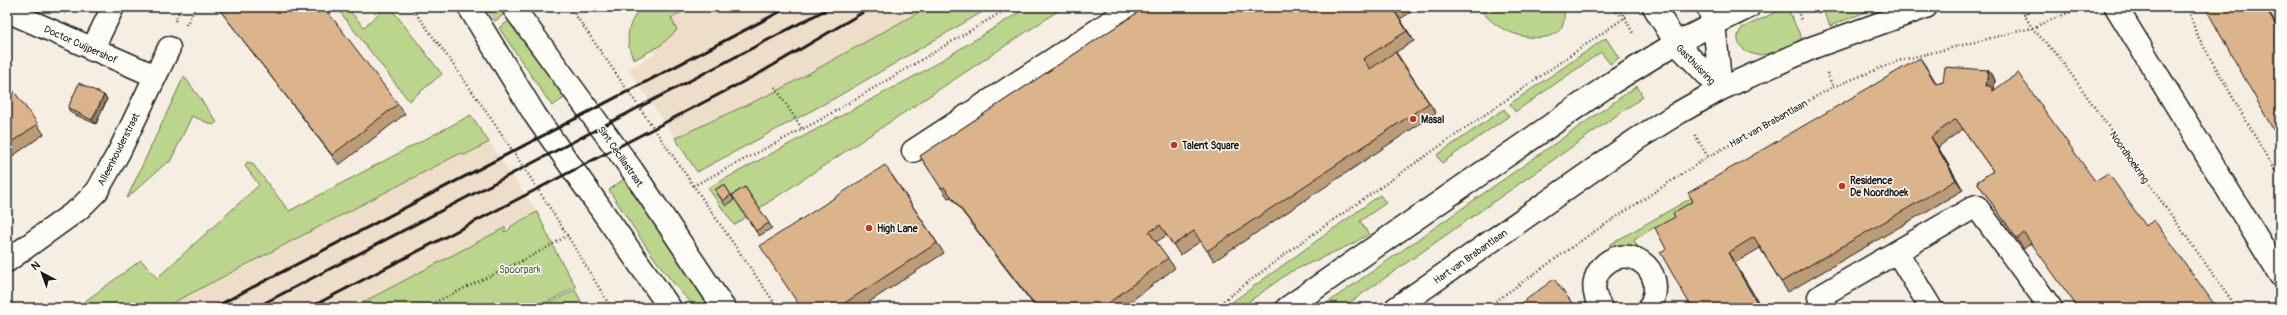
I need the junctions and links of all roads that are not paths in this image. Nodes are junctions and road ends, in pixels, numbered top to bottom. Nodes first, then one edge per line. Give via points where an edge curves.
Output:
1 (113, 7) edge
2 (468, 7) edge
3 (513, 7) edge
4 (1133, 7) edge
5 (1654, 7) edge
6 (1749, 7) edge
7 (1926, 7) edge
8 (2116, 7) edge
9 (7, 11) edge
10 (1711, 15) edge
11 (1676, 43) junction
12 (169, 48) dead end
13 (92, 50) junction
14 (155, 76) junction
15 (1721, 89) junction
16 (913, 151) dead end
17 (1897, 252) junction
18 (7, 261) edge
19 (2280, 274) edge
20 (2041, 305) edge
21 (670, 308) edge
22 (724, 308) edge
23 (1287, 308) edge
24 (1396, 308) edge
25 (1601, 308) edge
26 (1649, 308) edge
27 (1826, 308) edge
28 (1931, 308) edge

1 - 13 street
2 - 21 street via 535,115
3 - 22 street, Sint Ceciliastraat via 632,170
4 - 16 street
5 - 11 street, Gasthuisring
6 - 10 street
7 - 15 street, Hart van Brabantlaan via 1814,47
8 - 19 street
9 - 13 street, Doctor Cuijpershof
10 - 11 street
10 - 15 street, Gasthuisring
11 - 15 street, Gasthuisring
11 - 23 street via 1612,82
12 - 14 street, Alleenhouderstraat
13 - 14 street, Doctor Cuijpershof
14 - 18 street, Alleenhouderstraat via 119,152 97,191 79,209
15 - 24 street, Hart van Brabantlaan via 1637,139
17 - 20 street via 1976,206
17 - 27 street via 1819,297
17 - 28 street
25 - 26 street via 1596,299 1594,286 1597,275 1612,259 1624,257 1640,261 1653,274 1655,298

